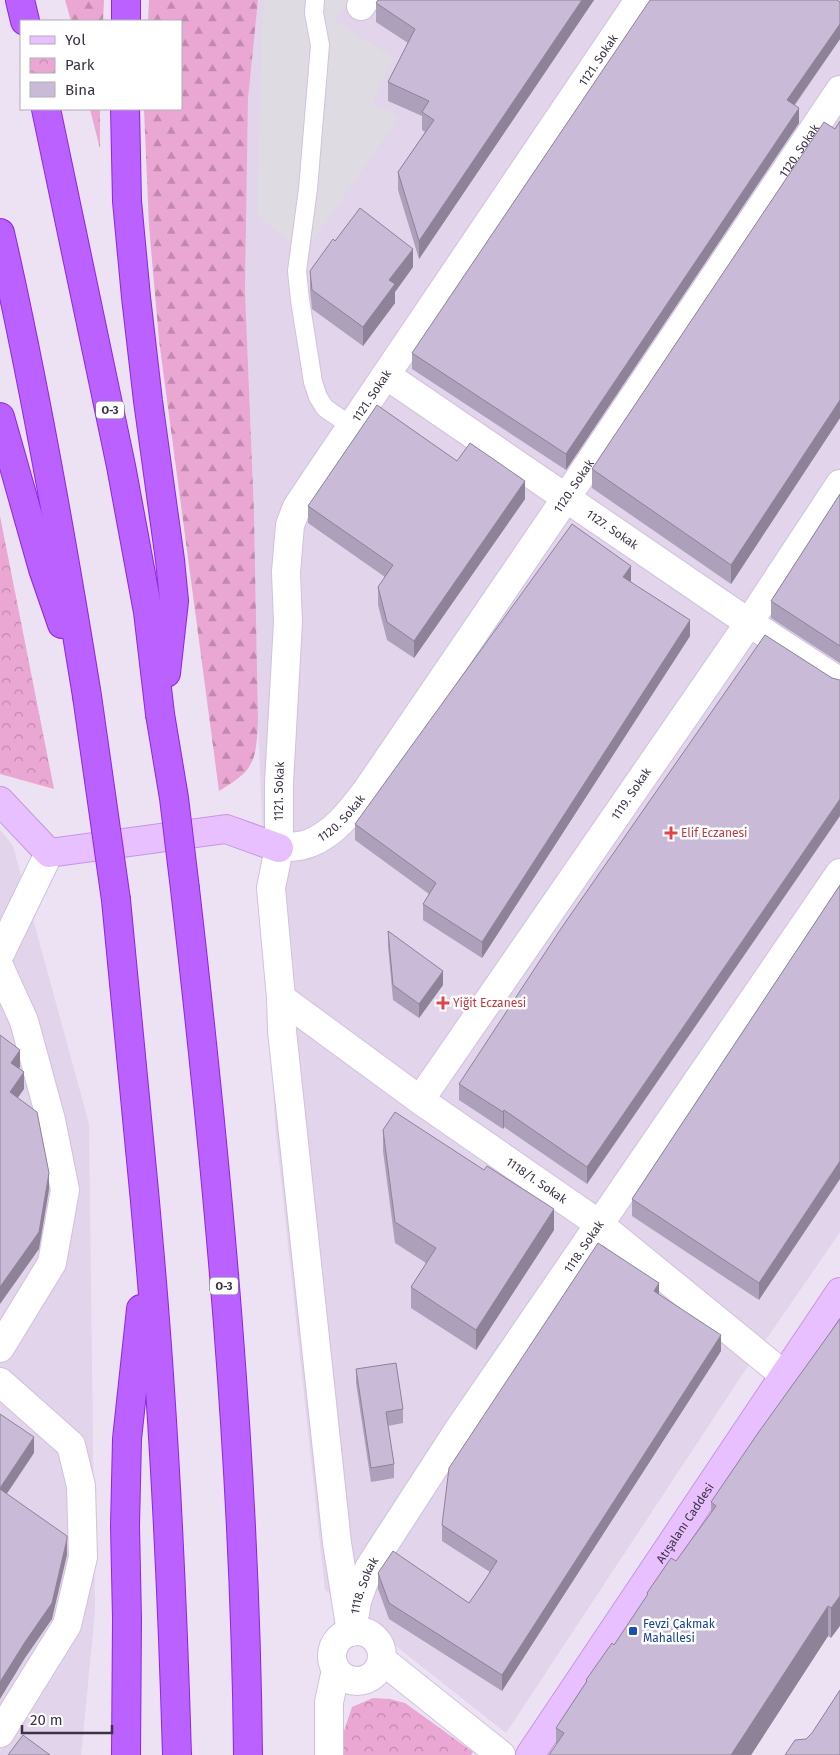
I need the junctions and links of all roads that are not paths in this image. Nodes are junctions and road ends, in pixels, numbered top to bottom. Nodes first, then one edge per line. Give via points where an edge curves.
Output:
1 (20, 0) edge
2 (126, 0) edge
3 (315, 0) edge
4 (639, 0) edge
5 (25, 20) edge
6 (126, 20) edge
7 (840, 90) edge
8 (46, 110) edge
9 (125, 110) edge
10 (0, 233) edge
11 (386, 375) junction
12 (0, 417) edge
13 (351, 426) junction
14 (840, 484) edge
15 (566, 498) junction
16 (748, 622) junction
17 (840, 682) edge
18 (87, 696) junction
19 (160, 714) junction
20 (0, 801) edge
21 (279, 848) junction
22 (49, 853) junction
23 (840, 873) edge
24 (0, 954) edge
25 (0, 968) edge
26 (280, 998) junction
27 (420, 1100) junction
28 (598, 1224) junction
29 (149, 1248) junction
30 (840, 1292) edge
31 (0, 1348) edge
32 (784, 1375) junction
33 (0, 1382) edge
34 (128, 1619) junction
35 (352, 1632) junction
36 (382, 1660) junction
37 (336, 1670) junction
38 (0, 1734) edge
39 (111, 1755) edge
40 (126, 1755) edge
41 (177, 1755) edge
42 (248, 1755) edge
43 (329, 1755) edge
44 (501, 1755) edge
45 (530, 1755) edge

1 - 5 highway
2 - 6 highway
3 - 13 lane via 320,45 297,271 318,397 325,408
4 - 11 street, 1121. Sokak
7 - 15 street, 1120. Sokak
8 - 19 highway, O-3 via 121,466 148,612
9 - 19 highway via 127,201 136,297 174,601
10 - 18 highway via 56,508
11 - 13 street, 1121. Sokak
11 - 15 street, 1127. Sokak
12 - 18 highway via 43,569
13 - 21 street, 1121. Sokak via 297,507 290,525
14 - 16 street, 1119. Sokak
15 - 16 street, 1127. Sokak
15 - 21 street, 1120. Sokak via 349,813 333,830 309,844
16 - 17 street, 1127. Sokak
16 - 27 street, 1119. Sokak
18 - 29 highway, bridge via 116,900
19 - 42 highway, O-3, bridge via 174,798 204,1060 233,1395 246,1616
20 - 22 main road
21 - 22 main road via 226,829
21 - 26 street, 1121. Sokak via 271,888
22 - 24 street
23 - 28 street, 1118. Sokak
25 - 31 street via 24,1021 51,1120 64,1190 52,1263
26 - 27 street, 1118/1. Sokak
26 - 35 street, 1121. Sokak via 337,1543
27 - 28 street, 1118/1. Sokak
28 - 32 street, 1118/1. Sokak
28 - 35 street, 1118. Sokak via 456,1432 369,1568 357,1601
29 - 34 highway via 127,1439
29 - 41 highway via 167,1514
30 - 32 main road, Atışalanı Caddesi
32 - 45 main road, Atışalanı Caddesi
33 - 38 street via 71,1445 81,1486 83,1557 67,1625
34 - 39 highway
34 - 40 highway
35 - 36 street via 358,1631 374,1638 379,1644
35 - 37 street via 342,1636 333,1649
36 - 37 street via 374,1674 360,1682 344,1678
36 - 44 street
37 - 43 street via 329,1702

